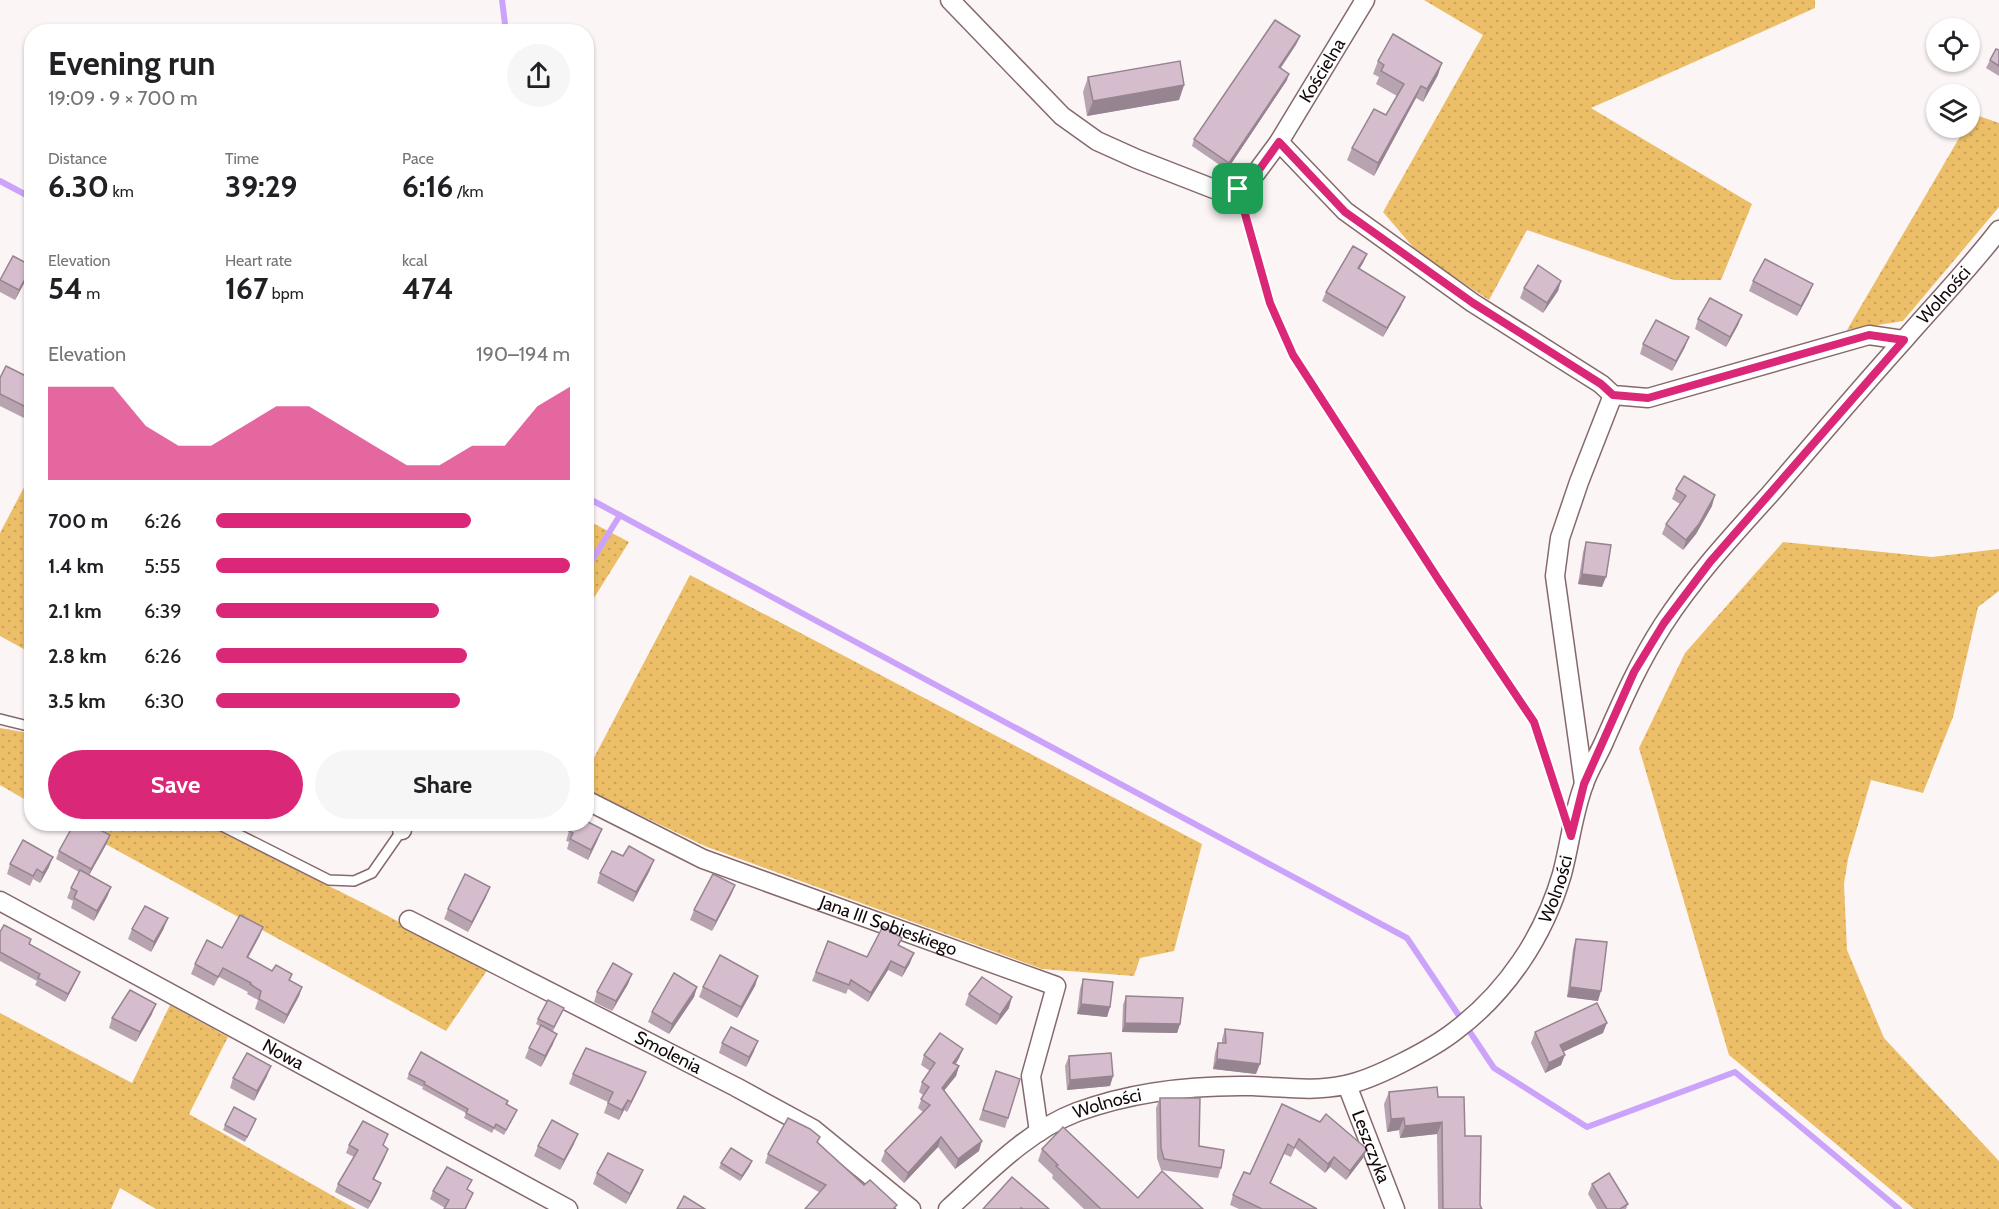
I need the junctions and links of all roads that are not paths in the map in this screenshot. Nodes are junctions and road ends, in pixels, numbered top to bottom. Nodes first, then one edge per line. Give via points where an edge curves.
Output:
1 (950, 0) edge
2 (1365, 0) edge
3 (1279, 142) junction
4 (1999, 230) edge
5 (1904, 340) junction
6 (1613, 395) junction
7 (0, 719) edge
8 (24, 725) edge
9 (1584, 784) junction
10 (594, 804) edge
11 (232, 831) edge
12 (399, 831) edge
13 (0, 901) edge
14 (409, 920) dead end
15 (1347, 1085) junction
16 (1039, 1132) junction
17 (568, 1209) edge
18 (911, 1209) edge
19 (948, 1209) edge
20 (1395, 1209) edge

1 - 3 street, Kościelna via 1062,116 1097,141 1137,159 1214,189 1238,189 1256,174
2 - 3 street, Kościelna
3 - 6 street via 1345,212
4 - 5 street, Wolności
5 - 6 street via 1869,335 1648,398
5 - 9 street, Wolności via 1710,562 1664,623 1634,672
6 - 9 street via 1560,538 1555,576
7 - 8 lane
9 - 15 street, Wolności via 1549,914 1506,982 1453,1033 1392,1068
10 - 16 street, Jana III Sobieskiego via 703,859 1056,986 1031,1076
11 - 12 lane via 329,880 354,881 372,873
13 - 17 street, Nowa
14 - 18 street, Smolenia via 813,1129
15 - 16 street, Wolności via 1302,1090 1251,1086 1164,1091 1073,1113
15 - 20 street, Leszczyka
16 - 19 street, Wolności

